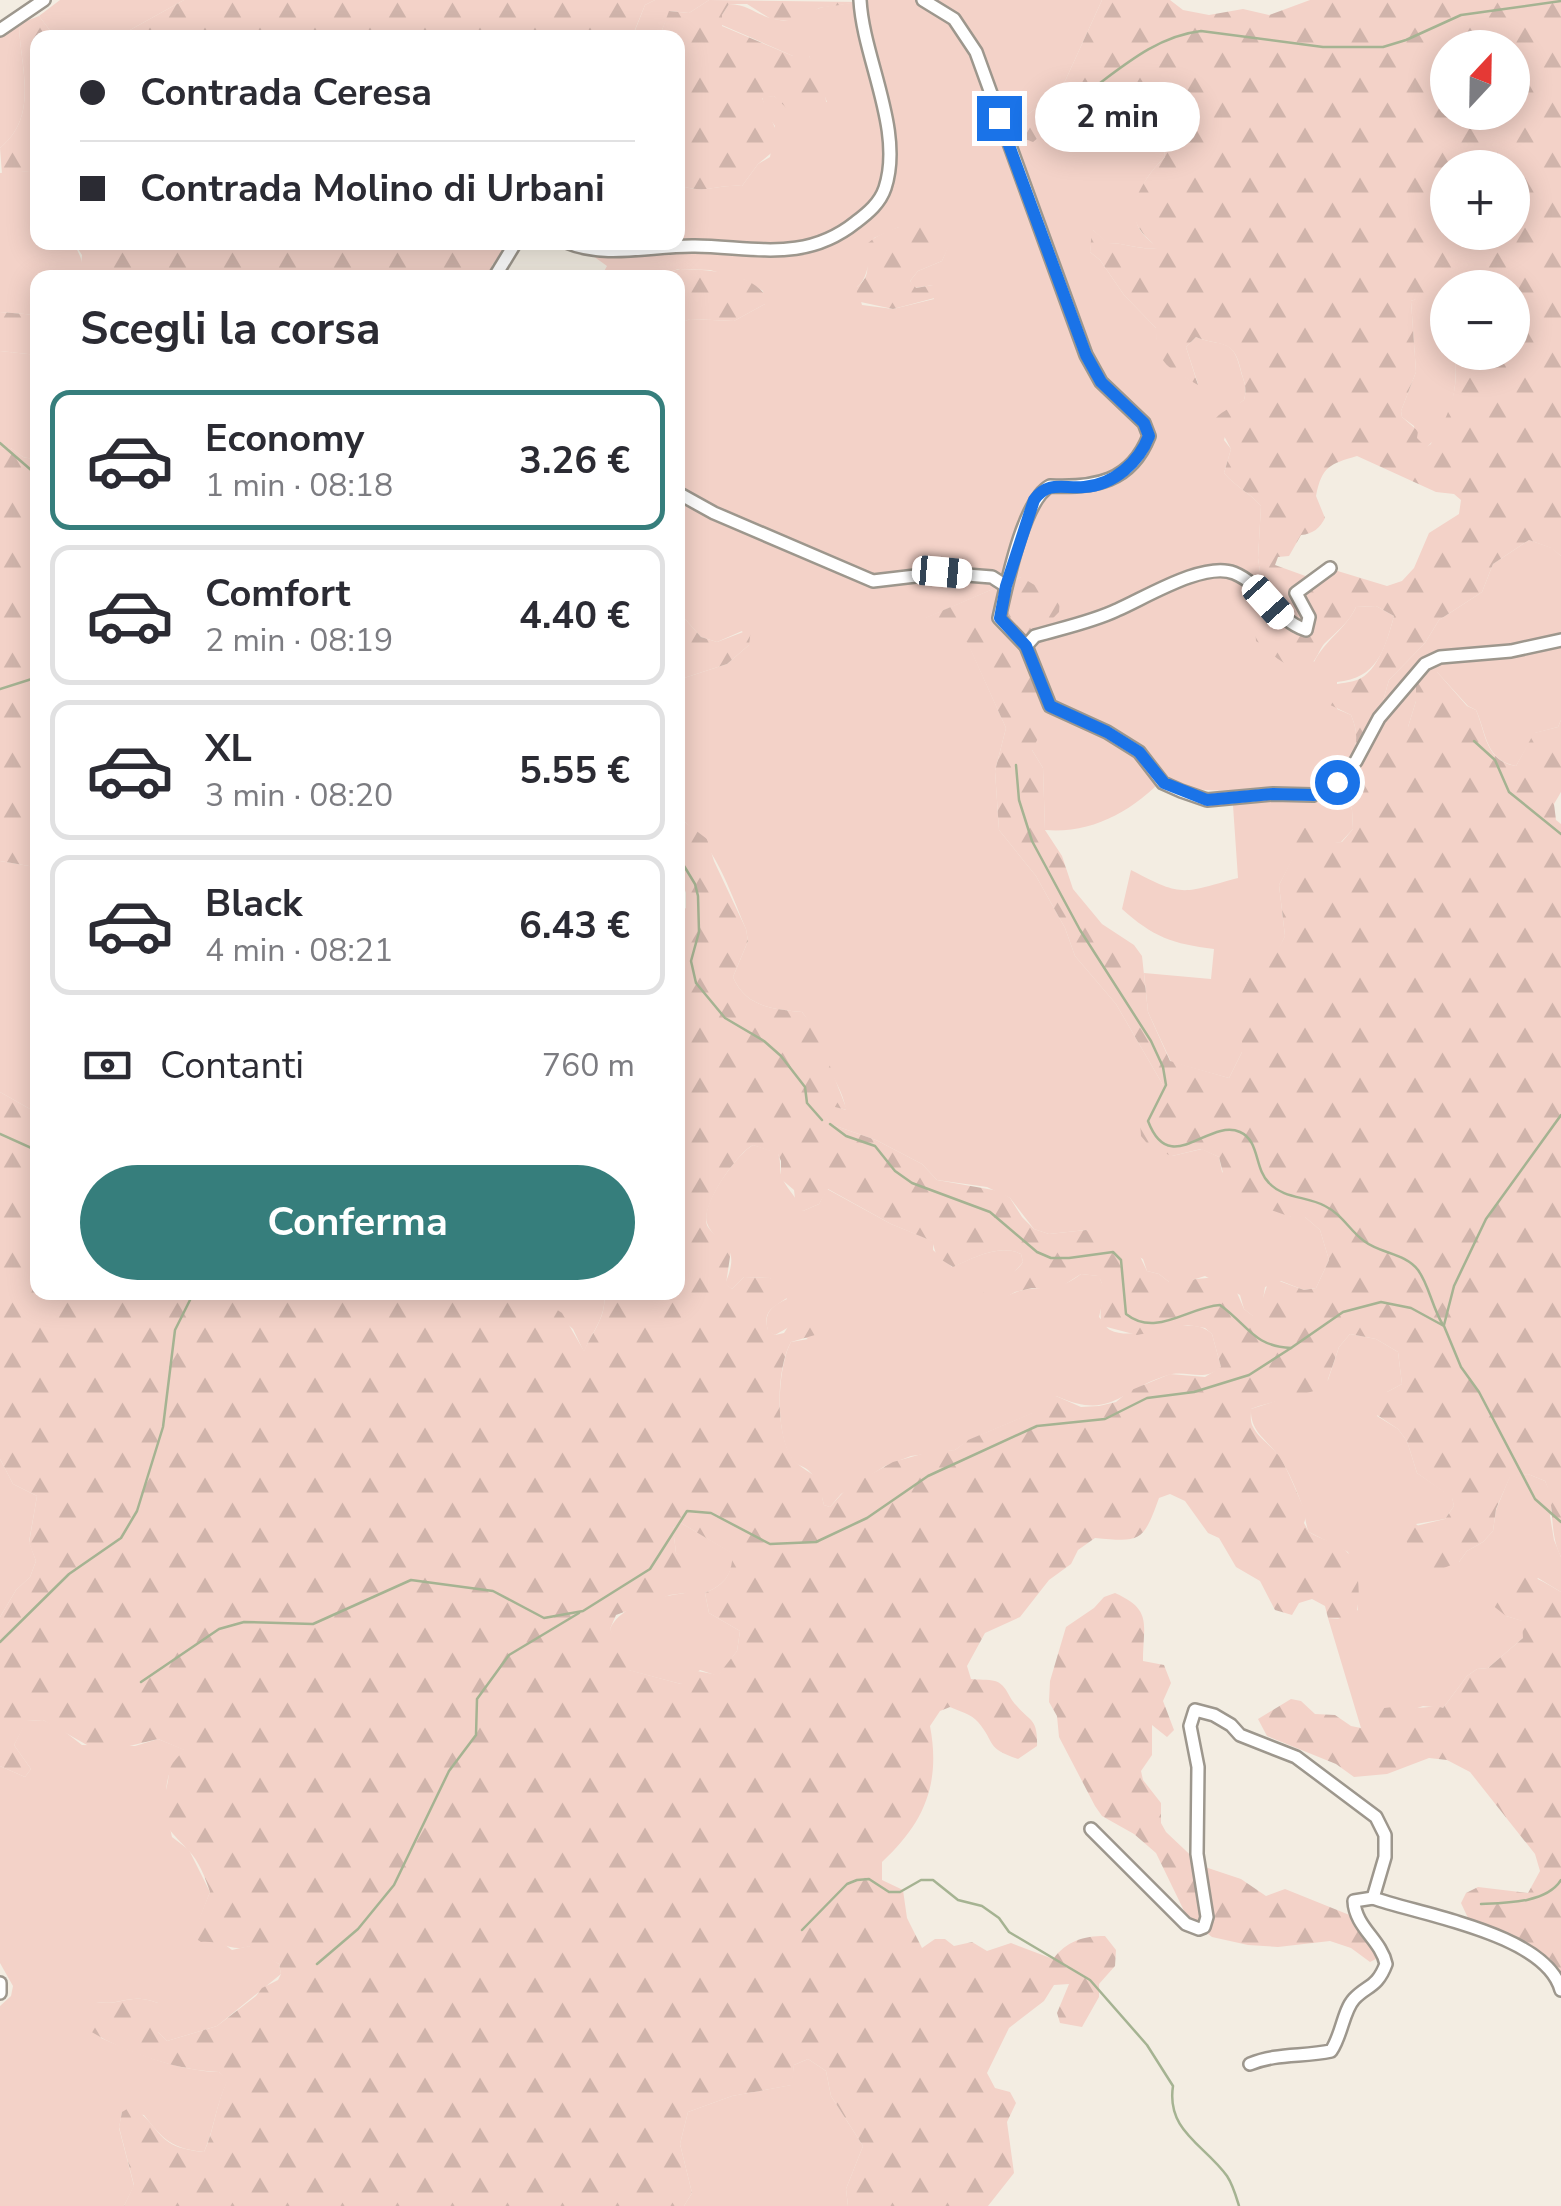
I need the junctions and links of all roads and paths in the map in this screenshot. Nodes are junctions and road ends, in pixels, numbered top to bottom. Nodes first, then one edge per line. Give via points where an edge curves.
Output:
1 (44, 0) edge
2 (860, 0) edge
3 (923, 0) edge
4 (28, 4) edge
5 (0, 30) edge
6 (685, 246) edge
7 (685, 497) edge
8 (1330, 568) dead end
9 (1006, 586) junction
10 (1561, 640) edge
11 (1026, 646) junction
12 (1091, 1829) dead end
13 (1373, 1898) junction
14 (0, 1984) edge
15 (1561, 1990) edge
16 (0, 1993) edge
17 (1250, 2064) dead end

1 - 4 street
2 - 6 street via 890,143 885,188 873,208 837,237 808,248
3 - 9 street via 954,19 976,52 1086,355 1149,436 1141,456 1099,485 1041,491
4 - 5 street
7 - 9 street via 874,580 942,572 992,577
8 - 11 street via 1296,593 1310,617 1306,630 1288,624 1247,578 1226,570 1172,582 1116,611 1035,636
9 - 11 street via 1000,618
10 - 11 street via 1425,664 1380,718 1356,761 1314,795 1207,800 1164,783 1139,752 1050,706
12 - 13 street via 1186,1924 1204,1927 1198,1767 1190,1726 1195,1710 1296,1757 1376,1816 1385,1857
13 - 15 street via 1486,1932 1544,1963
13 - 17 street via 1354,1902 1354,1910 1386,1964 1369,1990 1353,2000 1331,2051
14 - 16 street

